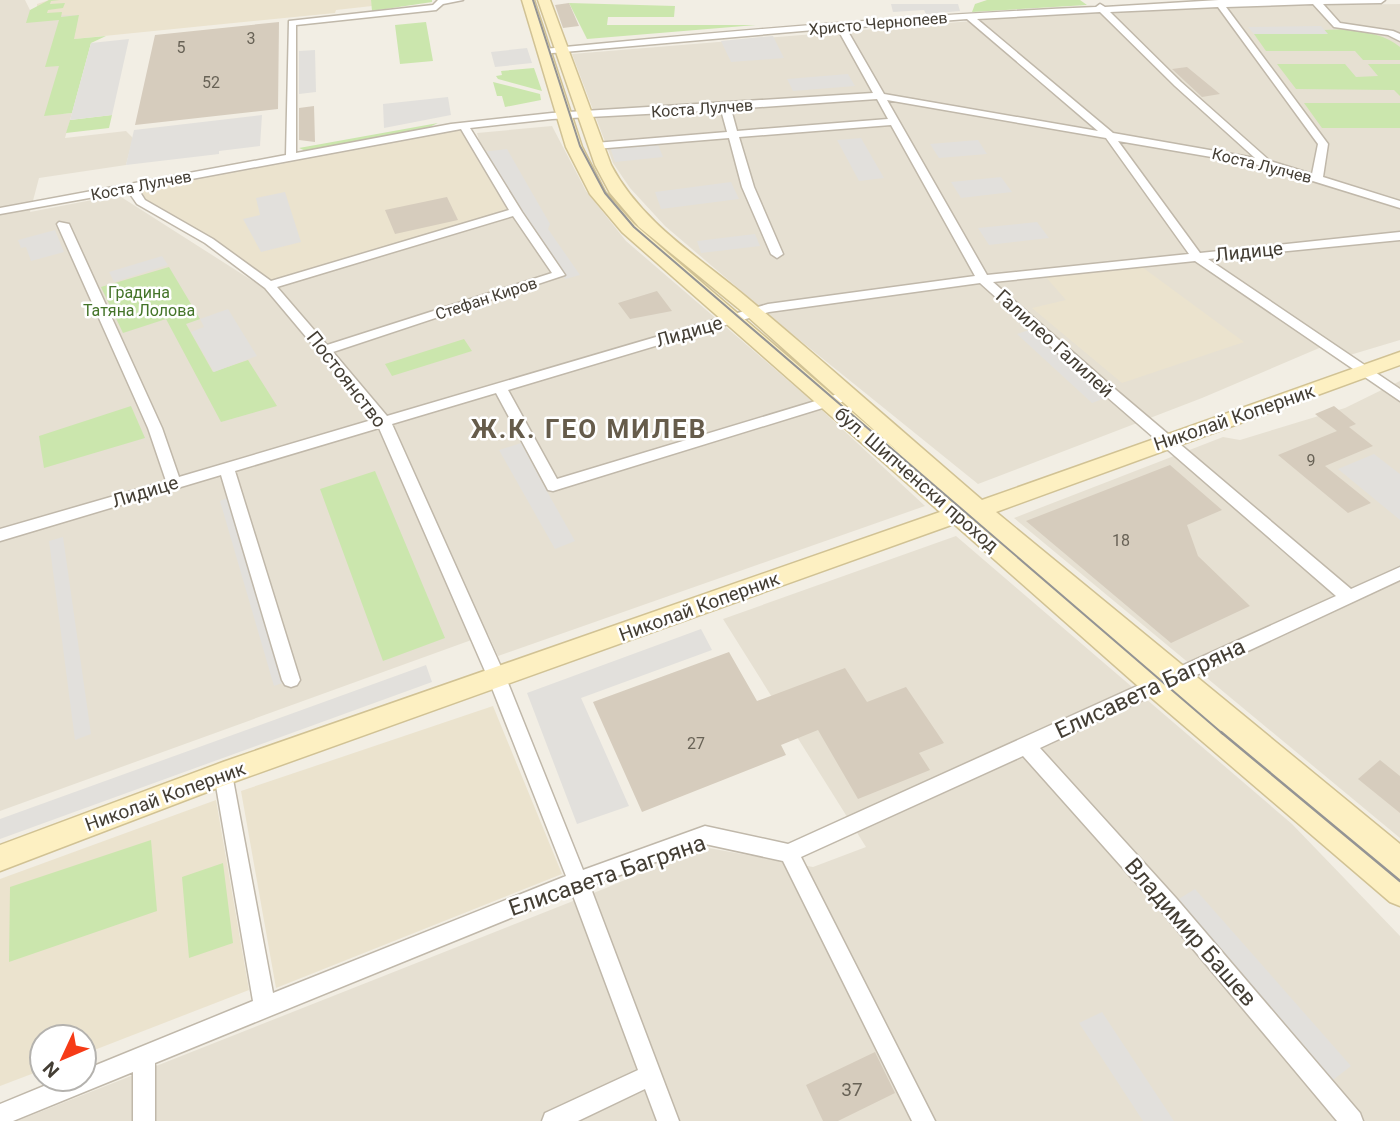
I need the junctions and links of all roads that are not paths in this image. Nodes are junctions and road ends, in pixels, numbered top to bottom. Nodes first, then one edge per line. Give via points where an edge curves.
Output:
1 (459, 0) edge
2 (527, 0) edge
3 (544, 0) edge
4 (1381, 0) edge
5 (1315, 1) edge
6 (1219, 3) junction
7 (1100, 7) junction
8 (967, 15) junction
9 (841, 27) junction
10 (1400, 38) edge
11 (562, 50) junction
12 (544, 52) junction
13 (879, 96) junction
14 (725, 106) junction
15 (562, 115) junction
16 (584, 115) junction
17 (892, 121) junction
18 (464, 126) junction
19 (732, 134) junction
20 (1108, 134) junction
21 (595, 146) junction
22 (291, 157) junction
23 (1266, 163) junction
24 (1317, 178) junction
25 (132, 186) junction
26 (1400, 205) edge
27 (0, 211) edge
28 (516, 212) junction
29 (63, 223) dead end
30 (1400, 236) edge
31 (777, 254) dead end
32 (1197, 257) junction
33 (983, 279) junction
34 (269, 285) junction
35 (753, 312) junction
36 (732, 318) junction
37 (325, 349) junction
38 (1400, 358) edge
39 (1364, 371) junction
40 (499, 386) junction
41 (1400, 396) edge
42 (837, 398) junction
43 (383, 420) junction
44 (1166, 441) junction
45 (226, 467) junction
46 (174, 483) junction
47 (969, 512) junction
48 (0, 535) edge
49 (1400, 573) edge
50 (1348, 596) junction
51 (497, 678) junction
52 (291, 680) dead end
53 (1167, 682) junction
54 (1026, 746) junction
55 (223, 774) junction
56 (789, 853) junction
57 (0, 858) edge
58 (1400, 862) edge
59 (578, 881) junction
60 (1400, 892) edge
61 (265, 1006) junction
62 (144, 1059) junction
63 (651, 1075) junction
64 (0, 1115) edge
65 (144, 1121) edge
66 (553, 1121) edge
67 (668, 1121) edge
68 (925, 1121) edge
69 (1352, 1121) edge

1 - 22 street via 440,2 436,7 292,23
2 - 12 main road, бул. Шипченски проход
3 - 11 main road, бул. Шипченски проход
4 - 5 street, Христо Чернопеев
5 - 6 street, Христо Чернопеев
5 - 10 street via 1337,25
6 - 7 street, Христо Чернопеев
6 - 24 street via 1320,138
7 - 8 street, Христо Чернопеев
7 - 23 street
8 - 9 street, Христо Чернопеев
8 - 20 street
9 - 11 street, Христо Чернопеев
9 - 13 street, Галилео Галилей
11 - 12 street, Христо Чернопеев
11 - 16 main road, бул. Шипченски проход
12 - 15 main road, бул. Шипченски проход
13 - 14 street, Коста Лулчев
13 - 17 street, Галилео Галилей
13 - 20 street, Коста Лулчев
14 - 16 street, Коста Лулчев
14 - 19 street
15 - 16 street, Коста Лулчев
15 - 18 street, Коста Лулчев
15 - 36 main road, бул. Шипченски проход via 598,194 628,228
16 - 21 main road, бул. Шипченски проход
17 - 19 street
17 - 33 street, Галилео Галилей
18 - 22 street, Коста Лулчев
18 - 28 street, Стефан Киров
19 - 21 street
19 - 31 street via 750,193
20 - 23 street, Коста Лулчев
20 - 32 street
21 - 35 main road, бул. Шипченски проход via 616,190 645,223
22 - 25 street, Коста Лулчев
23 - 24 street, Коста Лулчев
24 - 26 street, Коста Лулчев
25 - 27 street, Коста Лулчев
25 - 34 street, Постоянство via 141,202 209,241
28 - 34 street
28 - 37 street, Стефан Киров via 559,275
29 - 46 street via 155,428
30 - 32 street, Лидице
32 - 33 street, Лидице
32 - 39 street
33 - 35 street, Лидице via 825,298
33 - 44 street, Галилео Галилей
34 - 37 street, Постоянство
35 - 36 street, Лидице
35 - 42 main road, бул. Шипченски проход
36 - 40 street, Лидице
36 - 42 main road, бул. Шипченски проход
37 - 43 street, Постоянство
38 - 39 main road, Николай Коперник
39 - 41 street
39 - 44 main road, Николай Коперник
40 - 42 street via 553,486
40 - 43 street, Лидице
42 - 47 main road, бул. Шипченски проход
43 - 45 street, Лидице
43 - 51 street, Постоянство
44 - 47 main road, Николай Коперник
44 - 50 street, Галилео Галилей
45 - 46 street, Лидице
45 - 52 street
46 - 48 street, Лидице
47 - 51 main road, Николай Коперник
47 - 53 main road, бул. Шипченски проход
49 - 50 street, Елисавета Багряна
50 - 53 street, Елисавета Багряна
51 - 55 main road, Николай Коперник
51 - 59 street, Постоянство
53 - 54 street, Елисавета Багряна
53 - 58 main road, бул. Шипченски проход
53 - 60 main road, бул. Шипченски проход
54 - 56 street, Елисавета Багряна
54 - 69 street, Владимир Башев via 1176,913
55 - 57 main road, Николай Коперник
55 - 61 street
56 - 59 street, Елисавета Багряна via 705,835
56 - 68 street
59 - 61 street, Елисавета Багряна
59 - 63 street, Постоянство
61 - 62 street, Елисавета Багряна
62 - 64 street, Елисавета Багряна
62 - 65 street
63 - 66 street
63 - 67 street, Постоянство

